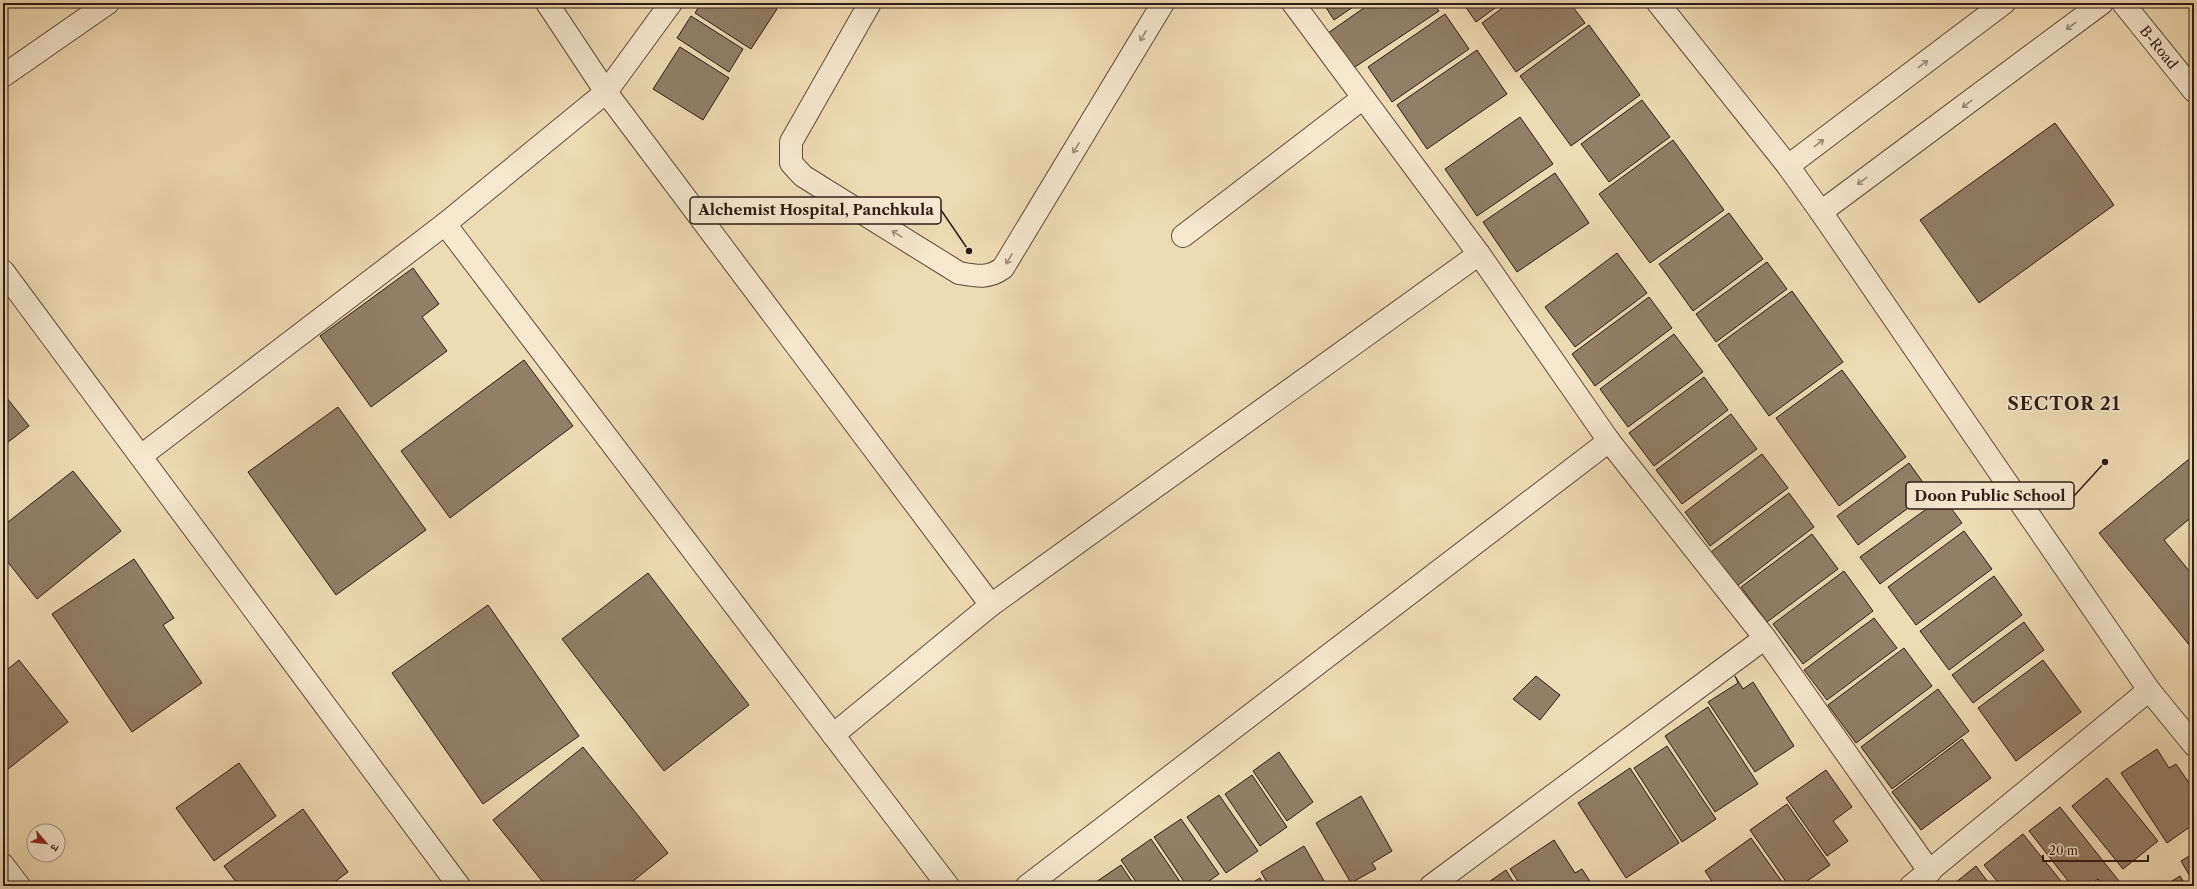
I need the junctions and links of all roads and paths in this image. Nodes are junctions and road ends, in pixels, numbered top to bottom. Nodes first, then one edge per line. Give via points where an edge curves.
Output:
1 (108, 3) edge
2 (547, 3) edge
3 (671, 3) edge
4 (870, 3) edge
5 (1163, 3) edge
6 (1293, 3) edge
7 (1658, 3) edge
8 (2004, 3) edge
9 (2102, 3) edge
10 (2123, 3) edge
11 (3, 76) edge
12 (2194, 91) edge
13 (606, 92) junction
14 (1363, 98) junction
15 (1788, 166) junction
16 (1821, 212) junction
17 (445, 224) junction
18 (1183, 236) dead end
19 (1479, 254) junction
20 (3, 271) edge
21 (1609, 442) junction
22 (141, 456) junction
23 (992, 605) junction
24 (1765, 638) junction
25 (2149, 690) junction
26 (833, 735) junction
27 (2194, 746) edge
28 (3, 865) edge
29 (1930, 872) junction
30 (19, 886) edge
31 (459, 886) edge
32 (948, 886) edge
33 (1028, 886) edge
34 (1431, 886) edge
35 (1911, 886) edge

1 - 11 street
2 - 13 street
3 - 13 street
5 -> 4 street via 1003,268 994,275 981,277 959,273 803,176 791,163 791,142
6 - 14 street
7 - 15 street
15 -> 8 street
9 -> 16 street
10 - 12 street, B-Road
13 - 17 street
13 - 23 street
14 - 18 street
14 - 19 street
15 - 16 street
16 - 25 street
17 - 22 street
17 - 26 street
19 - 21 street
19 - 23 street
20 - 22 street
21 - 24 street
21 - 33 street
22 - 31 street
23 - 26 street
24 - 29 street
24 - 34 street
25 - 27 street
25 - 29 street
26 - 32 street
28 - 30 street
29 - 35 street

